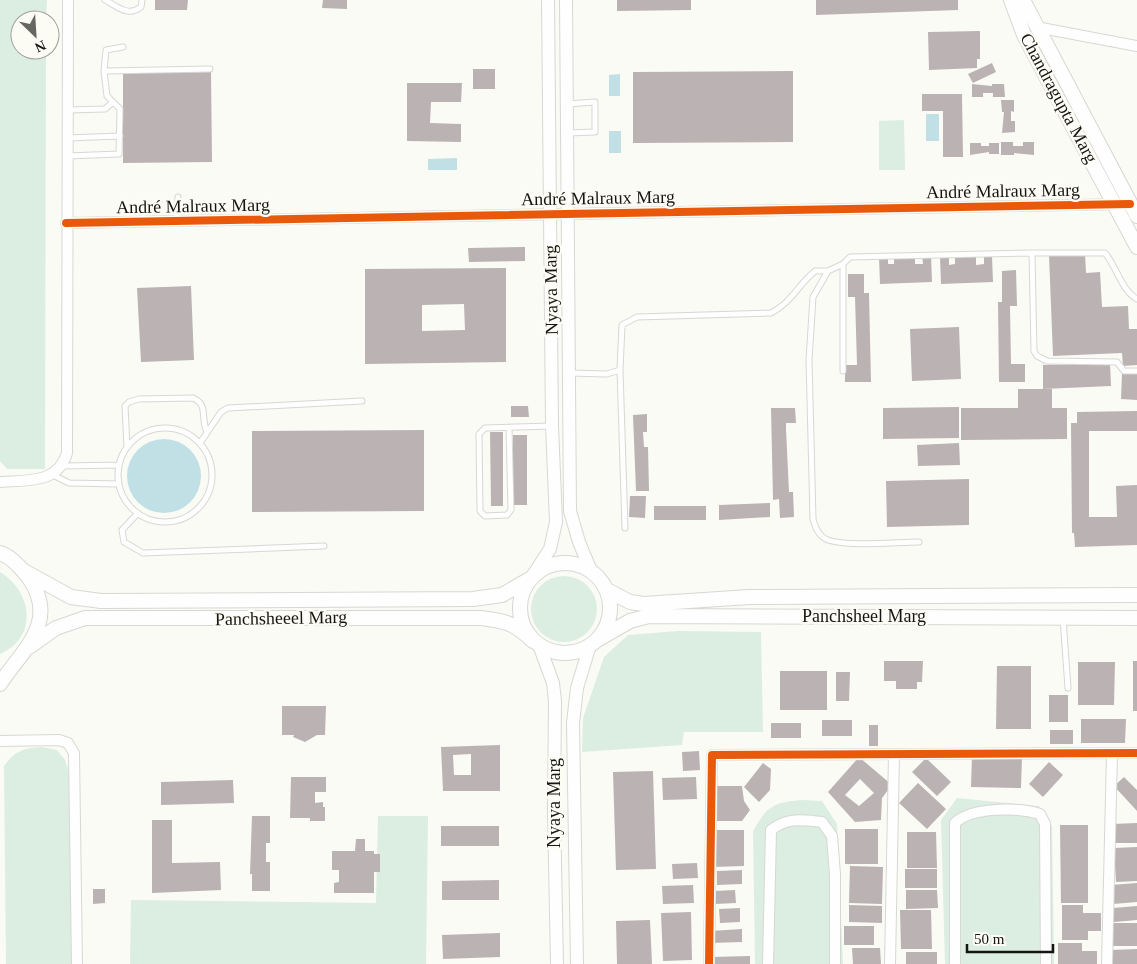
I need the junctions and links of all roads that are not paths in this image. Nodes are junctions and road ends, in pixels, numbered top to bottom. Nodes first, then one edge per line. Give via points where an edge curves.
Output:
1 (68, 0) edge
2 (105, 0) edge
3 (142, 0) edge
4 (548, 0) edge
5 (566, 0) edge
6 (1011, 0) edge
7 (1023, 0) edge
8 (1036, 27) junction
9 (1137, 46) edge
10 (123, 47) dead end
11 (210, 69) dead end
12 (104, 71) junction
13 (113, 102) junction
14 (567, 104) junction
15 (67, 110) junction
16 (567, 133) junction
17 (120, 136) junction
18 (67, 138) junction
19 (67, 156) junction
20 (178, 197) dead end
21 (1115, 204) junction
22 (1134, 210) edge
23 (568, 213) junction
24 (550, 214) junction
25 (177, 221) junction
26 (66, 224) junction
27 (1137, 247) edge
28 (1032, 253) junction
29 (843, 264) junction
30 (828, 271) junction
31 (1137, 299) edge
32 (620, 370) junction
33 (843, 371) dead end
34 (1137, 371) edge
35 (569, 373) junction
36 (362, 401) dead end
37 (552, 426) junction
38 (509, 428) junction
39 (206, 432) junction
40 (200, 443) junction
41 (127, 447) junction
42 (119, 465) junction
43 (64, 466) junction
44 (53, 475) junction
45 (0, 482) edge
46 (119, 484) junction
47 (137, 514) junction
48 (625, 528) dead end
49 (919, 542) dead end
50 (324, 546) dead end
51 (1, 552) edge
52 (22, 570) junction
53 (591, 571) junction
54 (531, 578) junction
55 (607, 590) junction
56 (1137, 595) edge
57 (1063, 617) junction
58 (1137, 618) edge
59 (536, 643) junction
60 (594, 643) junction
61 (29, 648) junction
62 (6, 669) edge
63 (0, 684) edge
64 (1068, 688) dead end
65 (0, 741) edge
66 (1137, 753) edge
67 (1112, 754) junction
68 (894, 755) junction
69 (77, 964) edge
70 (557, 964) edge
71 (577, 964) edge
72 (709, 964) edge
73 (768, 964) edge
74 (835, 964) edge
75 (890, 964) edge
76 (955, 964) edge
77 (1046, 964) edge
78 (1107, 964) edge

1 - 15 street
2 - 3 lane via 128,12 135,12 141,7
4 - 24 street, Nyaya Marg
5 - 14 street, Nyaya Marg
6 - 21 main road, Chandragupta Marg via 1024,35
7 - 8 main road, Chandragupta Marg
8 - 9 street
8 - 22 main road, Chandragupta Marg
10 - 12 lane via 106,50
11 - 12 lane
12 - 13 lane via 107,96
13 - 15 lane via 105,108
13 - 17 lane via 120,109
14 - 16 street, Nyaya Marg
14 - 16 lane via 594,102 595,132
15 - 18 street
16 - 23 street, Nyaya Marg
17 - 18 lane
17 - 19 lane via 119,154
18 - 19 street
19 - 26 street
20 - 25 lane
21 - 22 street, André Malraux Marg
21 - 23 street, André Malraux Marg
21 - 27 main road, Chandragupta Marg
23 - 24 street, André Malraux Marg
23 - 35 street, Nyaya Marg
24 - 25 street, André Malraux Marg
24 - 37 street, Nyaya Marg
25 - 26 street, André Malraux Marg
26 - 43 street via 67,453
28 - 29 lane via 858,255
28 - 31 lane via 1104,253 1112,261 1128,294
28 - 34 lane via 1034,351 1037,356 1047,361 1117,362 1124,370
29 - 30 lane
29 - 33 lane
30 - 32 lane via 815,271 784,306 771,313 636,317 622,324
30 - 49 lane via 813,297 809,360 813,519 816,530 827,540
32 - 35 lane via 607,374
32 - 48 lane
35 - 53 street, Nyaya Marg via 570,511
36 - 39 lane via 228,408 220,412
37 - 38 lane
37 - 54 street, Nyaya Marg via 556,522 550,549
38 - 38 lane via 485,428 479,434 480,511 485,516 507,515 511,510
39 - 40 lane
39 - 41 lane via 204,407 200,401 193,398 139,399 128,402 126,406
40 - 41 lane via 183,431 167,428 145,433
40 - 47 lane via 212,467 212,484 196,511 182,520 166,523 151,521
41 - 42 lane
42 - 43 lane
42 - 46 lane
43 - 44 street
44 - 45 street
44 - 46 lane via 69,483
46 - 47 lane via 126,503
47 - 50 lane via 122,530 124,542 143,553
51 - 52 main road
52 - 54 main road via 71,597 101,601 473,598 502,595
52 - 61 main road via 31,581 39,602 38,625
53 - 54 main road via 577,564 562,562 546,566
53 - 55 main road
54 - 59 main road via 522,592 520,612 525,630
55 - 56 main road, Panchsheel Marg via 630,602 644,604 749,597
55 - 60 main road via 610,608 607,625
57 - 58 main road, Panchsheel Marg
57 - 60 main road, Panchsheel Marg via 649,616 630,621
57 - 64 lane
59 - 60 main road via 551,651 565,653
59 - 61 main road, Panchsheeel Marg via 518,626 481,618 85,618 56,628
59 - 70 street, Nyaya Marg via 553,683 556,701
60 - 71 street, Nyaya Marg via 577,688 574,723
61 - 62 main road
62 - 63 main road
65 - 69 street via 59,740 68,743 74,753
66 - 67 street
67 - 68 street
67 - 78 street
68 - 72 street via 712,756
68 - 75 street
73 - 74 street via 771,830 783,821 802,820 822,822 832,836
76 - 77 street via 955,823 961,816 974,811 1028,810 1040,814 1045,824

